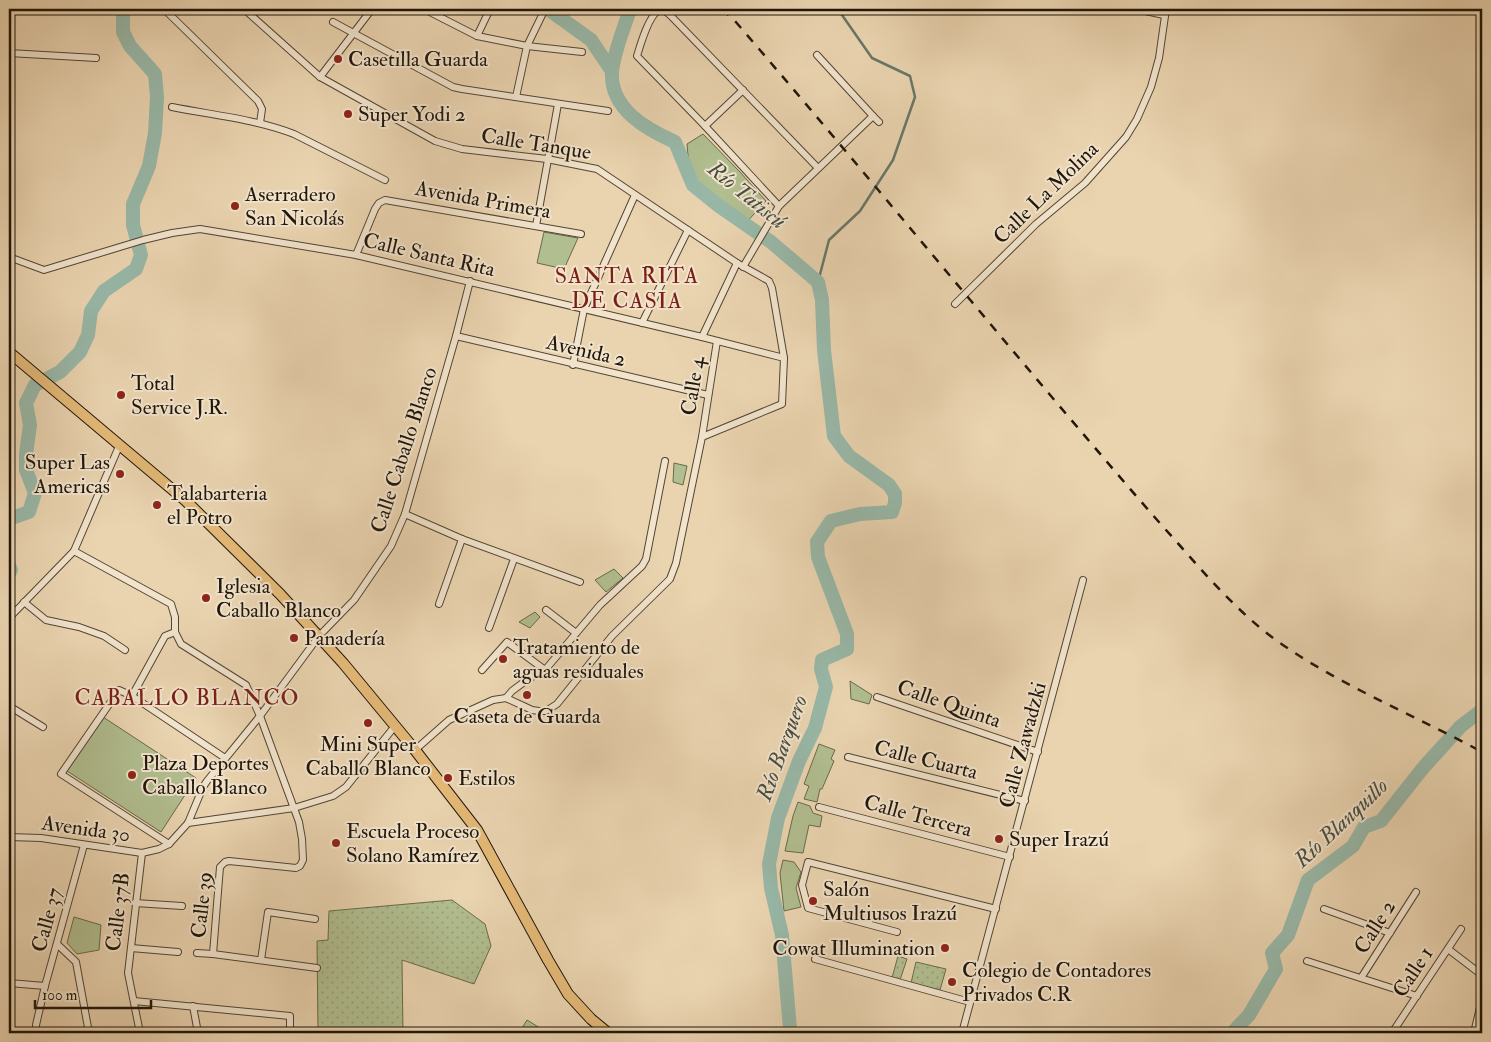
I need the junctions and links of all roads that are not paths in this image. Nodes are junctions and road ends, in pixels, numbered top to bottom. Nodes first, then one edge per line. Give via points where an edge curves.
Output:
1 (164, 9) edge
2 (244, 9) edge
3 (372, 9) edge
4 (424, 9) edge
5 (490, 9) edge
6 (1136, 9) edge
7 (544, 11) edge
8 (1165, 12) edge
9 (333, 22) dead end
10 (353, 33) junction
11 (477, 36) junction
12 (527, 46) junction
13 (582, 52) dead end
14 (9, 53) edge
15 (96, 58) dead end
16 (818, 60) dead end
17 (320, 78) junction
18 (743, 90) junction
19 (516, 97) junction
20 (558, 104) junction
21 (172, 108) dead end
22 (608, 111) dead end
23 (873, 116) junction
24 (879, 122) dead end
25 (260, 123) junction
26 (705, 126) junction
27 (547, 159) junction
28 (818, 168) junction
29 (385, 180) dead end
30 (636, 195) junction
31 (779, 206) junction
32 (536, 226) junction
33 (688, 230) junction
34 (581, 234) dead end
35 (356, 254) junction
36 (9, 257) edge
37 (740, 265) junction
38 (470, 281) junction
39 (955, 304) dead end
40 (584, 309) junction
41 (642, 323) junction
42 (456, 336) junction
43 (702, 336) junction
44 (717, 341) junction
45 (9, 352) edge
46 (784, 358) junction
47 (573, 365) junction
48 (708, 395) junction
49 (702, 437) junction
50 (120, 444) junction
51 (665, 461) dead end
52 (405, 514) junction
53 (462, 539) junction
54 (74, 551) junction
55 (514, 559) junction
56 (1083, 580) dead end
57 (580, 582) dead end
58 (24, 602) junction
59 (439, 604) dead end
60 (546, 610) dead end
61 (9, 618) edge
62 (489, 628) dead end
63 (175, 632) junction
64 (576, 633) junction
65 (319, 636) junction
66 (124, 650) dead end
67 (482, 670) dead end
68 (545, 670) junction
69 (132, 696) junction
70 (877, 697) dead end
71 (506, 698) junction
72 (9, 706) edge
73 (260, 716) junction
74 (395, 726) junction
75 (42, 727) dead end
76 (415, 750) junction
77 (1038, 752) junction
78 (848, 757) dead end
79 (225, 758) junction
80 (1025, 801) junction
81 (819, 807) dead end
82 (294, 808) junction
83 (188, 823) junction
84 (9, 837) edge
85 (169, 844) junction
86 (84, 845) junction
87 (142, 853) junction
88 (1010, 857) junction
89 (1416, 892) dead end
90 (135, 903) junction
91 (182, 906) dead end
92 (996, 909) junction
93 (1324, 909) dead end
94 (315, 919) dead end
95 (1461, 929) dead end
96 (897, 932) dead end
97 (1390, 933) junction
98 (57, 944) junction
99 (131, 948) junction
100 (1448, 949) junction
101 (178, 952) dead end
102 (197, 953) dead end
103 (213, 954) junction
104 (261, 960) junction
105 (815, 960) dead end
106 (1307, 961) dead end
107 (317, 968) dead end
108 (1482, 975) edge
109 (1361, 978) junction
110 (9, 983) edge
111 (45, 986) junction
112 (1417, 996) junction
113 (1482, 999) edge
114 (134, 1001) junction
115 (970, 1002) junction
116 (193, 1006) junction
117 (36, 1033) edge
118 (89, 1033) edge
119 (140, 1033) edge
120 (198, 1033) edge
121 (290, 1033) edge
122 (608, 1033) edge
123 (962, 1033) edge
124 (1392, 1033) edge
125 (1474, 1033) edge

1 - 25 street via 258,102 262,109
2 - 17 street, Calle Tanque
3 - 10 street
4 - 11 street
5 - 11 street
6 - 8 street
7 - 12 street
8 - 39 street, Calle La Molina via 1159,58 1151,87 1126,137 1085,183 1036,224
9 - 10 street
10 - 17 street
10 - 19 street via 453,87
11 - 12 street
12 - 13 street
12 - 19 street
14 - 15 street
16 - 23 street
17 - 27 street, Calle Tanque via 435,141 462,149
18 - 26 street
18 - 26 street via 666,12 659,10 654,13 637,56
18 - 28 street
19 - 20 street
20 - 22 street
20 - 27 street
21 - 25 street, Avenida Primera
23 - 24 street
23 - 28 street
25 - 29 street, Avenida Primera via 294,134
26 - 31 street
27 - 30 street, Calle Tanque via 597,169
27 - 32 street
28 - 31 street
30 - 33 street, Calle Tanque
30 - 40 street
31 - 37 street
32 - 34 street, Avenida Primera
32 - 35 street, Avenida Primera via 385,200 379,203
33 - 37 street, Calle Tanque
33 - 41 street
35 - 36 street, Calle Santa Rita via 200,229 143,240 44,270
35 - 38 street, Calle Santa Rita
37 - 43 street
37 - 46 street, Calle Tanque via 768,281 772,288
38 - 40 street, Calle Santa Rita
38 - 42 street, Calle Caballo Blanco
40 - 41 street, Calle Santa Rita
40 - 47 street
41 - 43 street, Calle Santa Rita
42 - 47 street, Avenida 2
42 - 52 street, Calle Caballo Blanco
43 - 44 street, Calle Santa Rita
44 - 46 street, Calle Santa Rita
44 - 48 street, Calle 4
45 - 50 main road
46 - 49 street, Calle Tanque via 782,404
47 - 48 street, Avenida 2
48 - 49 street, Calle 4
49 - 71 street via 670,579 612,636 557,704 546,711 532,710
50 - 54 street
50 - 65 main road via 172,488 245,558
51 - 64 street via 646,559
52 - 53 street
52 - 65 street, Calle Caballo Blanco via 391,546 364,586
53 - 55 street
53 - 59 street
54 - 58 street
54 - 63 street via 171,604
55 - 57 street
55 - 62 street
56 - 77 street, Calle Zawadzki
58 - 61 street
58 - 66 street via 46,620 104,636
60 - 64 street
63 - 69 street via 165,636
63 - 73 street via 181,644 246,684
64 - 68 street
65 - 73 street, Calle Caballo Blanco
65 - 74 main road
67 - 68 street via 507,642
68 - 71 street via 528,678
69 - 79 street
69 - 85 street via 119,690 61,774
70 - 77 street, Calle Quinta
71 - 76 street via 493,700 456,716
72 - 75 street
73 - 79 street, Calle Caballo Blanco
73 - 82 street
74 - 76 main road
74 - 82 street via 341,791
76 - 122 main road via 477,830 568,994
77 - 80 street, Calle Zawadzki
78 - 80 street, Calle Cuarta
79 - 83 street, Calle Caballo Blanco via 203,787
80 - 88 street, Calle Zawadzki
81 - 88 street, Calle Tercera
82 - 83 street
82 - 103 street, Calle 39 via 302,839 300,866 225,862 220,867
83 - 85 street, Calle Caballo Blanco
84 - 86 street, Avenida 30
85 - 87 street, Avenida 30
86 - 87 street, Avenida 30
86 - 98 street, Calle 37
87 - 90 street, Calle 37B
88 - 92 street, Calle Zawadzki
89 - 97 street, Calle 2
90 - 91 street
90 - 99 street, Calle 37B
92 - 96 street via 808,862 802,885 808,908
92 - 115 street, Calle Zawadzki
93 - 97 street
94 - 104 street via 268,912
95 - 100 street, Calle 1
97 - 109 street, Calle 2
98 - 111 street, Calle 37
98 - 118 street via 76,962
99 - 101 street
99 - 114 street, Calle 37B via 128,973
100 - 108 street
100 - 112 street, Calle 1
102 - 103 street
103 - 104 street
104 - 107 street
105 - 115 street
106 - 109 street
109 - 112 street
110 - 111 street
111 - 117 street, Calle 37
112 - 124 street, Calle 1
113 - 125 street
114 - 116 street
114 - 119 street, Calle 37B
115 - 123 street, Calle Zawadzki
116 - 120 street
116 - 121 street via 290,1016

